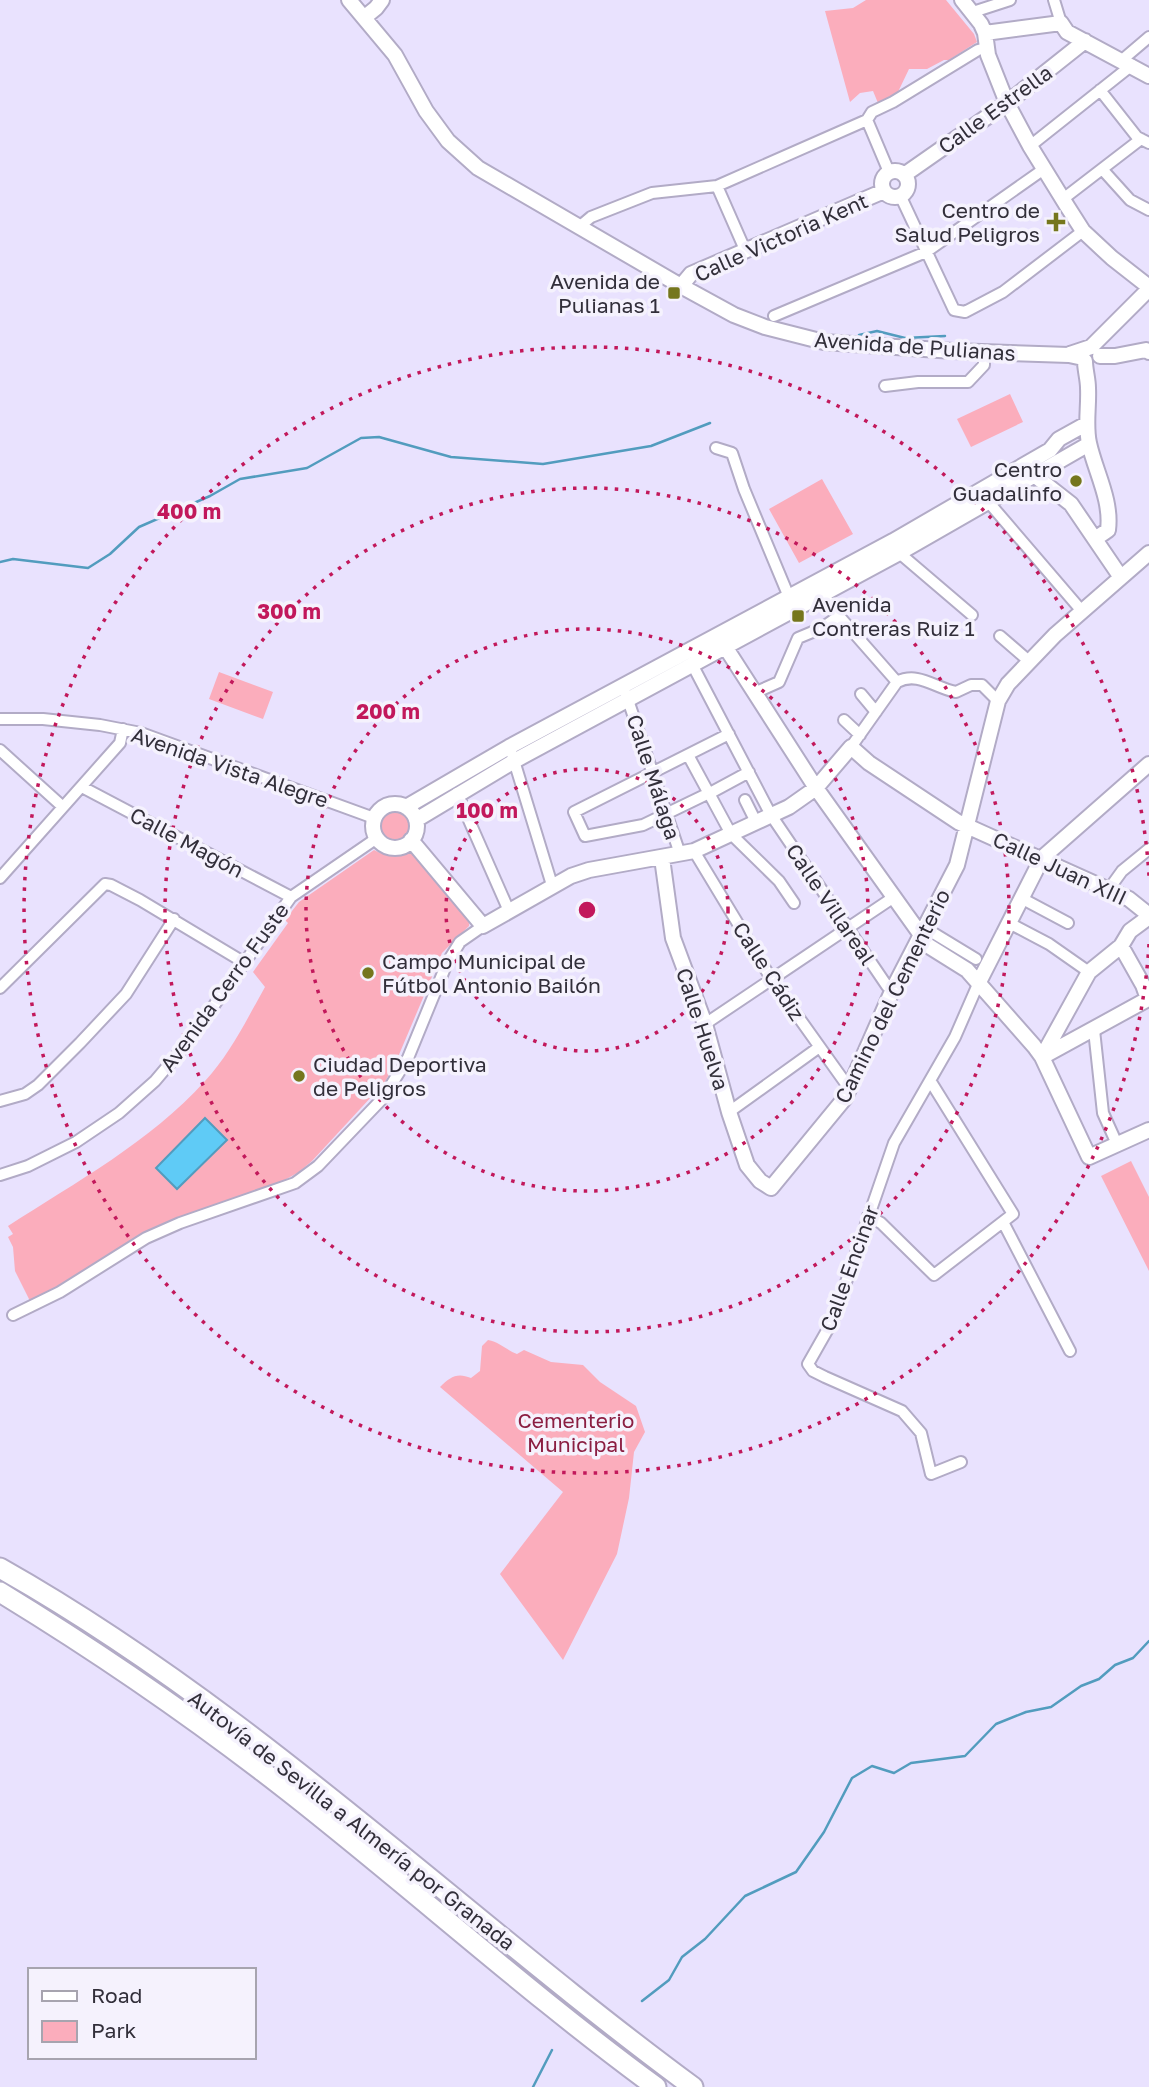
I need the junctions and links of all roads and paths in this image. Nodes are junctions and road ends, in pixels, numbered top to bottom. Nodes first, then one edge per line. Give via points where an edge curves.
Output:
1 (349, 0) edge
2 (383, 0) edge
3 (962, 0) edge
4 (1010, 0) edge
5 (1054, 0) edge
6 (972, 12) junction
7 (365, 17) junction
8 (1061, 23) junction
9 (1149, 37) edge
10 (986, 40) junction
11 (1085, 41) junction
12 (1127, 62) junction
13 (1149, 76) edge
14 (1100, 90) junction
15 (1007, 103) junction
16 (867, 120) junction
17 (1145, 141) edge
18 (1030, 146) junction
19 (1044, 169) junction
20 (1102, 169) junction
21 (889, 172) junction
22 (904, 175) junction
23 (718, 186) junction
24 (884, 191) junction
25 (900, 195) junction
26 (1063, 199) junction
27 (1149, 210) edge
28 (579, 227) junction
29 (1083, 231) junction
30 (746, 251) junction
31 (926, 252) junction
32 (681, 286) junction
33 (1149, 288) edge
34 (774, 316) dead end
35 (984, 352) junction
36 (1149, 352) edge
37 (1089, 355) junction
38 (884, 386) dead end
39 (1086, 424) junction
40 (1089, 444) junction
41 (716, 448) dead end
42 (1034, 475) junction
43 (985, 497) junction
44 (1095, 539) junction
45 (897, 547) junction
46 (1149, 553) edge
47 (1120, 576) junction
48 (819, 589) junction
49 (789, 597) junction
50 (1081, 611) junction
51 (972, 615) dead end
52 (839, 616) junction
53 (1000, 636) dead end
54 (723, 642) junction
55 (1030, 662) junction
56 (692, 666) junction
57 (897, 681) junction
58 (626, 693) junction
59 (754, 693) junction
60 (861, 694) dead end
61 (998, 701) junction
62 (876, 712) junction
63 (0, 719) edge
64 (844, 720) dead end
65 (123, 729) junction
66 (729, 734) junction
67 (855, 741) junction
68 (509, 747) junction
69 (0, 750) edge
70 (688, 755) junction
71 (516, 761) junction
72 (1148, 768) edge
73 (653, 772) junction
74 (749, 772) junction
75 (82, 787) junction
76 (816, 788) junction
77 (457, 793) junction
78 (708, 793) junction
79 (745, 800) dead end
80 (63, 807) junction
81 (406, 807) junction
82 (666, 815) junction
83 (771, 816) junction
84 (374, 818) junction
85 (416, 820) junction
86 (756, 822) junction
87 (968, 826) junction
88 (731, 834) junction
89 (377, 838) junction
90 (411, 840) junction
91 (1149, 849) edge
92 (687, 852) junction
93 (662, 858) junction
94 (1042, 858) junction
95 (0, 878) edge
96 (552, 885) junction
97 (1109, 889) junction
98 (291, 897) junction
99 (894, 897) junction
100 (1021, 898) junction
101 (794, 904) dead end
102 (509, 911) junction
103 (1149, 916) edge
104 (174, 919) junction
105 (1009, 923) junction
106 (1068, 923) dead end
107 (483, 926) junction
108 (848, 929) junction
109 (922, 934) junction
110 (1121, 946) junction
111 (976, 959) dead end
112 (245, 963) junction
113 (1089, 972) junction
114 (772, 980) junction
115 (979, 982) junction
116 (0, 988) edge
117 (893, 989) junction
118 (1149, 1002) edge
119 (705, 1024) junction
120 (1094, 1030) junction
121 (818, 1048) junction
122 (1042, 1056) junction
123 (931, 1082) junction
124 (849, 1088) junction
125 (0, 1101) edge
126 (729, 1112) junction
127 (1149, 1130) edge
128 (1117, 1144) junction
129 (0, 1175) edge
130 (771, 1188) joint
131 (868, 1216) junction
132 (1003, 1222) junction
133 (13, 1315) dead end
134 (1070, 1351) dead end
135 (961, 1462) dead end
136 (0, 1568) edge
137 (0, 1592) edge
138 (656, 2087) edge
139 (693, 2087) edge

1 - 7 street, Avenida de Pulianas
2 - 7 street
3 - 6 street
4 - 6 street
5 - 8 street
6 - 10 street
7 - 28 street, Avenida de Pulianas via 395,55 448,141 478,168
8 - 10 street
8 - 11 street via 1067,32
9 - 12 street
10 - 15 street
10 - 16 street via 978,50 872,112
11 - 12 street
11 - 15 street, Calle Estrella
12 - 13 street
12 - 14 street
14 - 17 street via 1136,137
14 - 18 street
15 - 18 street
15 - 22 street, Calle Estrella
16 - 21 street
16 - 23 street
17 - 20 street
18 - 19 street
19 - 26 street
19 - 31 street
20 - 26 street
20 - 27 street via 1130,200
21 - 22 street
21 - 24 street via 882,180
22 - 25 street via 907,185
23 - 28 street via 652,193 591,217
23 - 30 street
24 - 25 street
24 - 30 street, Calle Victoria Kent
25 - 31 street
26 - 29 street
28 - 32 street, Avenida de Pulianas
29 - 31 street via 1003,292 958,313
29 - 33 street
30 - 32 street, Calle Victoria Kent via 691,275
31 - 34 street
32 - 35 street, Avenida de Pulianas via 734,315 794,336
33 - 37 street
35 - 37 street, Avenida de Pulianas
35 - 38 street via 984,365 968,382
36 - 37 street, Avenida de Pulianas
37 - 39 street via 1092,379
39 - 40 street
39 - 43 street via 1059,439
40 - 42 street
40 - 44 street via 1109,523 1105,533
41 - 49 street via 732,453
42 - 43 street
42 - 44 street via 1071,504
43 - 45 street
43 - 50 street
44 - 47 street
45 - 48 street
45 - 51 street
46 - 47 street
47 - 50 street
48 - 49 street
48 - 52 street
48 - 54 street
49 - 54 street
50 - 55 street
52 - 57 street
52 - 59 street via 798,638 779,682
53 - 55 street
54 - 56 street
54 - 58 street
54 - 59 street
55 - 61 street
56 - 58 street
56 - 66 street, Calle Villareal
57 - 61 street via 919,679 956,692 982,685
57 - 62 street
58 - 68 street
58 - 71 street
58 - 73 street, Calle Málaga
59 - 76 street
60 - 62 street
61 - 87 street, Camino del Cementerio
62 - 67 street
63 - 65 street, Avenida Vista Alegre
64 - 67 street
65 - 75 street via 120,743
65 - 84 street, Avenida Vista Alegre
66 - 70 street
66 - 74 street, Calle Villareal
67 - 76 street
67 - 87 street, Calle Juan XIII via 869,763
68 - 71 street
68 - 81 street
69 - 80 street
70 - 73 street
70 - 78 street
71 - 77 street
71 - 96 street
72 - 94 street
73 - 82 street, Calle Málaga
73 - 82 street via 574,812 585,836 643,825
74 - 78 street
74 - 83 street, Calle Villareal
75 - 80 street
75 - 98 street, Calle Magón
76 - 83 street
76 - 99 street
77 - 85 street
77 - 102 street
78 - 82 street
78 - 88 street
79 - 86 street
80 - 95 street
81 - 84 street via 389,804
81 - 85 street
82 - 92 street, Calle Málaga
83 - 86 street
83 - 108 street, Calle Villareal
84 - 89 street
85 - 90 street
86 - 88 street
87 - 94 street, Calle Juan XIII
87 - 109 street, Camino del Cementerio via 957,865
88 - 92 street
88 - 101 street via 779,881
89 - 90 street via 392,847
89 - 98 street, Avenida Cerro Fuste
90 - 107 street
91 - 97 street via 1122,871
92 - 93 street
92 - 114 street, Calle Cádiz
93 - 96 street via 589,870
93 - 119 street, Calle Huelva via 673,938
94 - 97 street, Calle Juan XIII
94 - 100 street
96 - 102 street
97 - 103 street, Calle Juan XIII
98 - 112 street, Avenida Cerro Fuste
99 - 108 street
99 - 109 street
100 - 105 street
100 - 106 street
102 - 107 street
103 - 110 street via 1130,931
104 - 112 street
104 - 116 street via 105,884
104 - 125 street via 126,993 80,1043 38,1085
105 - 113 street
105 - 115 street
107 - 133 street via 460,942 447,963 408,1058 383,1098 318,1166 295,1183 146,1238 60,1292
108 - 114 street
108 - 117 street, Calle Villareal
109 - 111 street
109 - 115 street
109 - 117 street, Camino del Cementerio
110 - 113 street
110 - 118 street
112 - 129 street, Avenida Cerro Fuste via 188,1042 155,1081 119,1113 76,1142
113 - 122 street
114 - 119 street
114 - 121 street, Calle Cádiz
115 - 122 street
115 - 123 street, Calle Encinar
117 - 124 street, Camino del Cementerio
118 - 120 street
119 - 126 street, Calle Huelva
120 - 122 street
120 - 128 street via 1103,1113
121 - 124 street, Calle Cádiz
121 - 126 street
122 - 128 street via 1089,1157
123 - 131 street, Calle Encinar via 894,1143
123 - 132 street via 1013,1214
124 - 130 street, Camino del Cementerio
126 - 130 street, Calle Huelva via 747,1165
127 - 128 street
131 - 132 street via 934,1275
131 - 135 street, Calle Encinar via 834,1320 808,1364 813,1371 902,1411 921,1433 931,1474
132 - 134 street
136 - 139 highway, Autovía de Sevilla a Almería por Granada via 150,1663 270,1750 607,2023
137 - 138 highway, Autovía de Sevilla a Almería por Granada via 113,1663 267,1774

